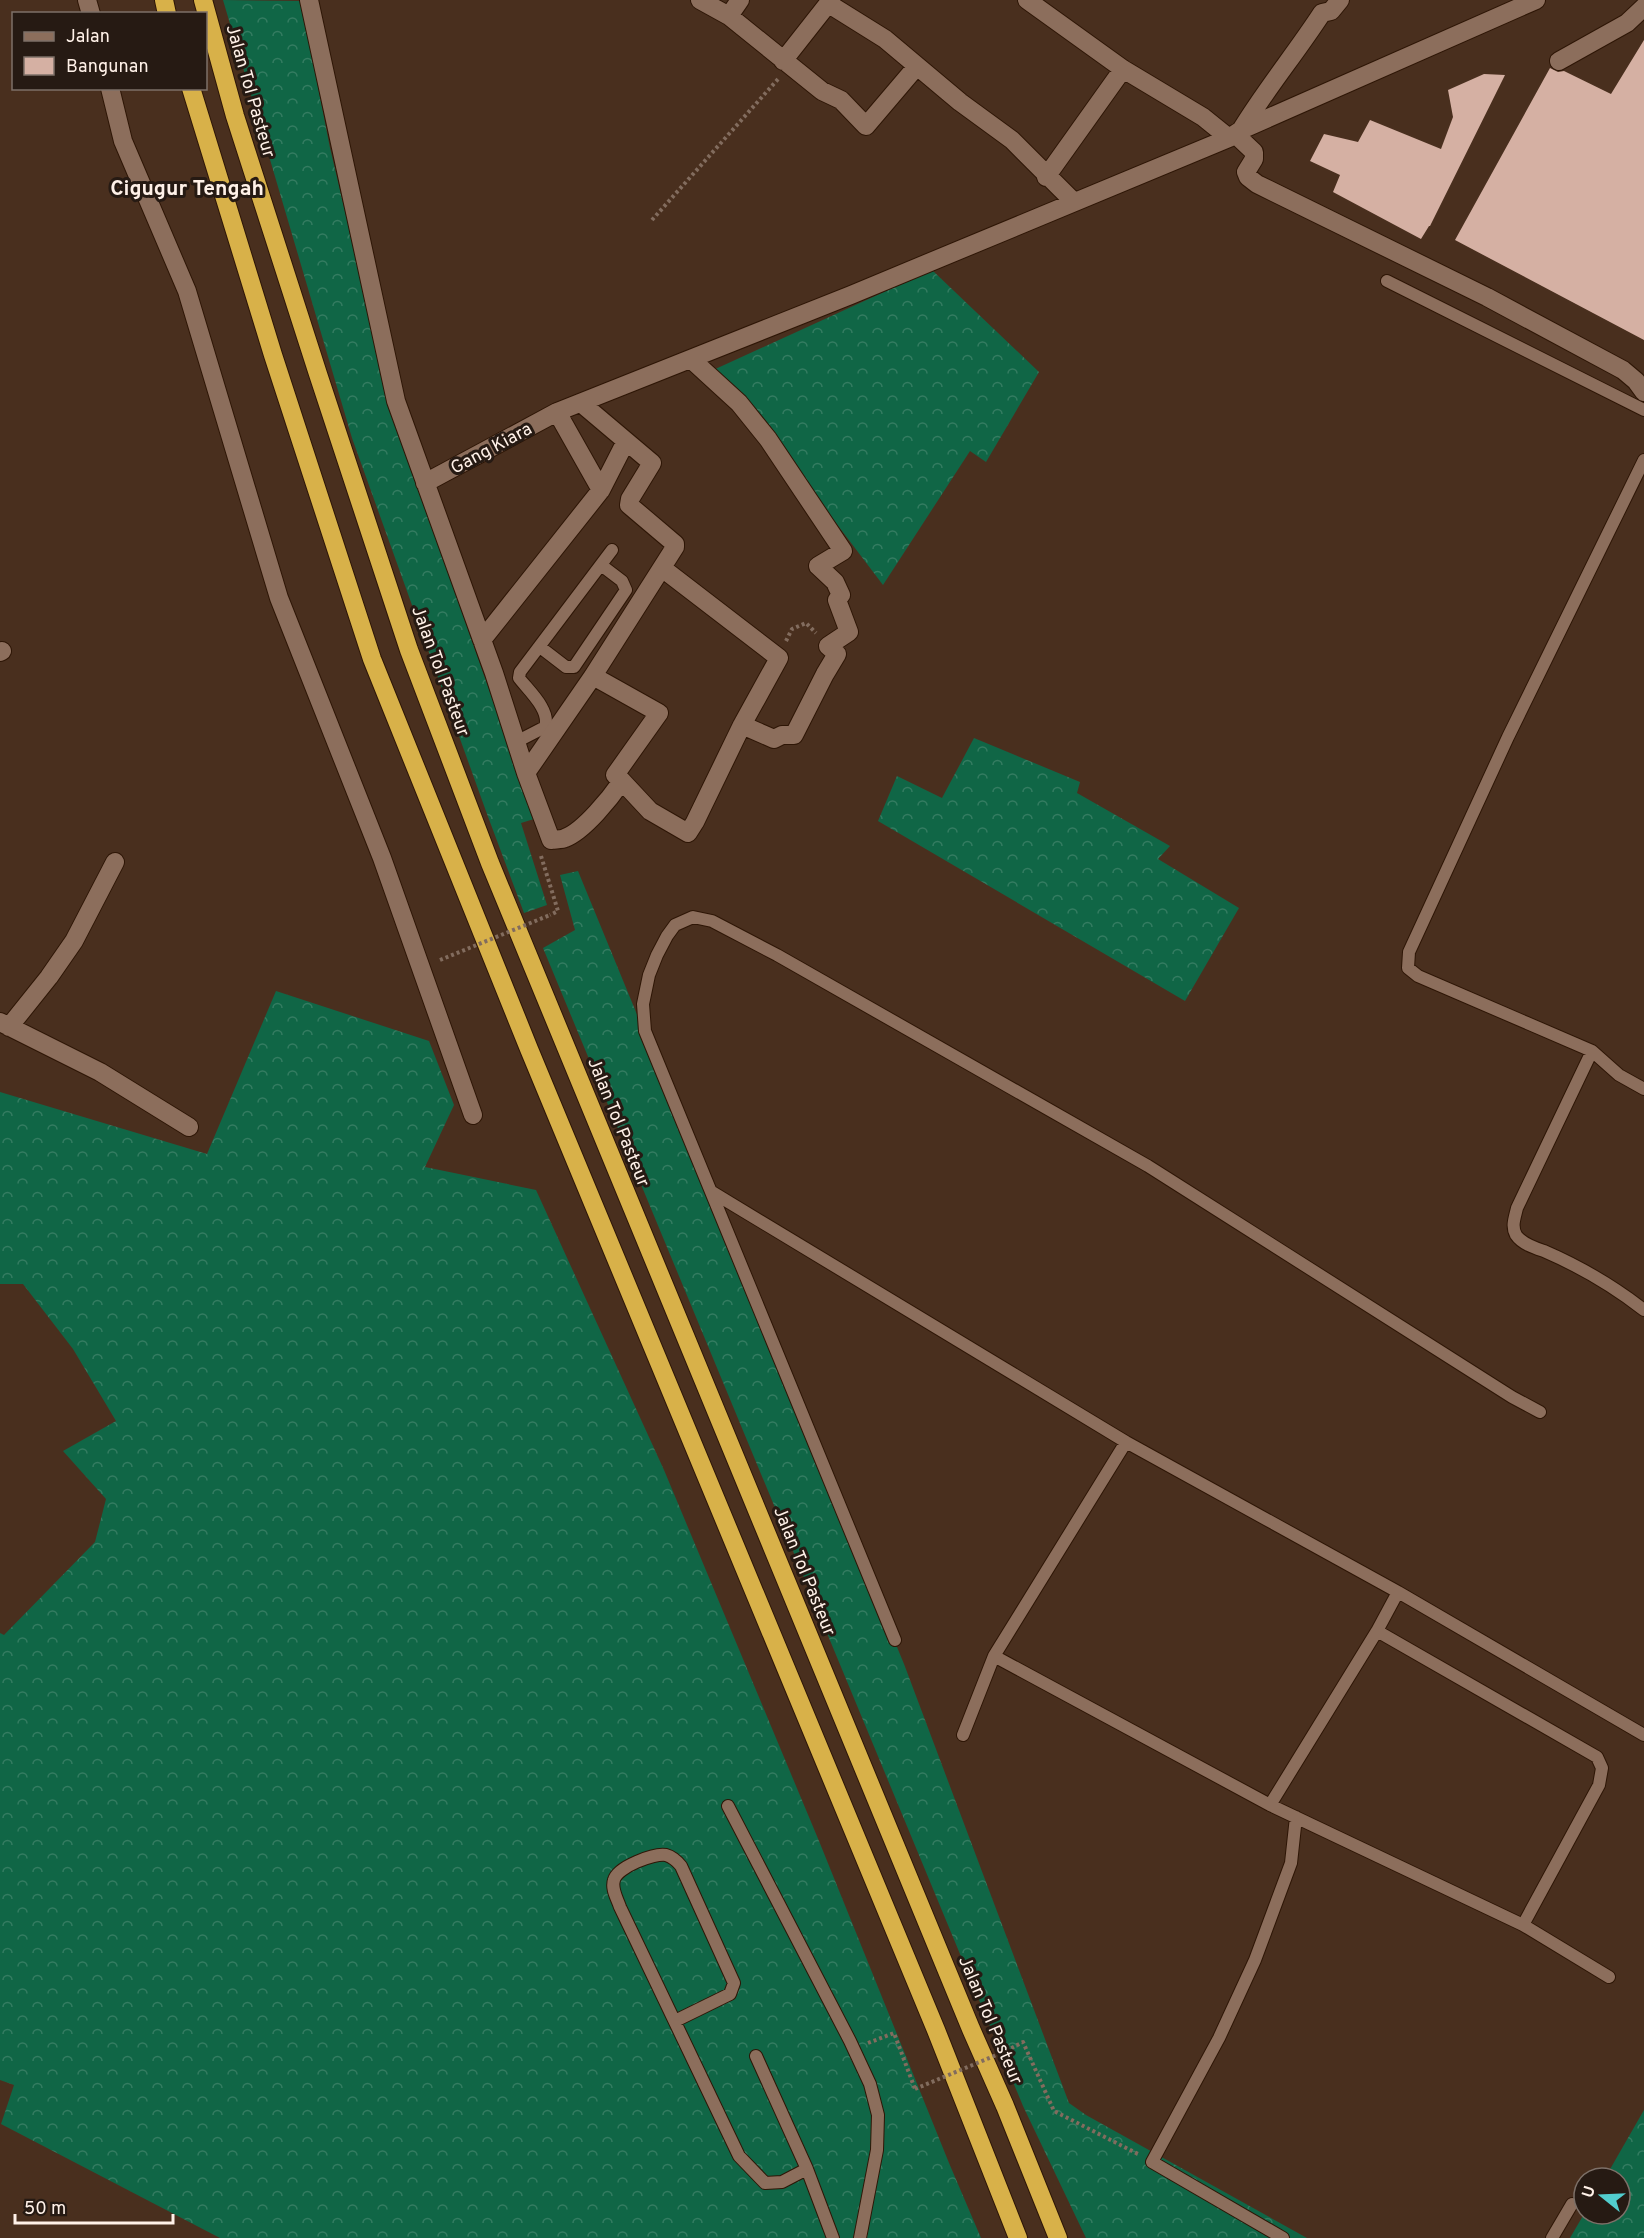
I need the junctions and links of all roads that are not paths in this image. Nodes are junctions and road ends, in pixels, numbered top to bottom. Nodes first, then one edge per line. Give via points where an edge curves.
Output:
1 (309, 0) edge
2 (700, 0) edge
3 (740, 0) edge
4 (1340, 0) edge
5 (1536, 0) edge
6 (1032, 1) edge
7 (830, 2) edge
8 (1644, 7) edge
9 (207, 14) edge
10 (729, 16) junction
11 (1559, 61) dead end
12 (786, 63) junction
13 (917, 66) junction
14 (1123, 69) junction
15 (110, 90) edge
16 (192, 90) edge
17 (1235, 134) junction
18 (1046, 177) junction
19 (1074, 202) junction
20 (1387, 281) dead end
21 (692, 360) junction
22 (1644, 392) edge
23 (581, 403) junction
24 (1644, 410) edge
25 (557, 412) junction
26 (626, 441) junction
27 (1644, 460) edge
28 (425, 483) junction
29 (601, 490) junction
30 (612, 550) dead end
31 (601, 565) junction
32 (662, 568) junction
33 (482, 640) junction
34 (540, 647) junction
35 (593, 676) junction
36 (742, 725) junction
37 (516, 742) junction
38 (526, 773) junction
39 (622, 781) junction
40 (115, 862) dead end
41 (5, 1025) edge
42 (1592, 1050) junction
43 (1644, 1089) edge
44 (473, 1115) dead end
45 (189, 1127) dead end
46 (712, 1192) junction
47 (1644, 1310) edge
48 (1540, 1412) dead end
49 (1126, 1442) junction
50 (1398, 1592) junction
51 (1377, 1631) junction
52 (895, 1640) dead end
53 (994, 1656) junction
54 (1644, 1734) edge
55 (963, 1735) dead end
56 (1270, 1805) junction
57 (728, 1806) dead end
58 (1296, 1817) junction
59 (1523, 1925) junction
60 (1609, 1977) dead end
61 (675, 2021) junction
62 (756, 2056) dead end
63 (807, 2169) junction
64 (1572, 2204) dead end
65 (1057, 2236) edge
66 (833, 2238) edge
67 (860, 2238) edge
68 (1018, 2238) edge
69 (1283, 2238) edge
70 (1552, 2238) edge

1 - 28 street via 396,401
2 - 10 street
3 - 10 street
4 - 17 street via 1331,11 1322,13
5 - 17 street, Gang Kiara
6 - 14 street
7 - 12 street
7 - 13 street
8 - 11 street via 1627,23
9 - 65 highway, Jalan Tol Pasteur via 235,116 321,385 410,650 490,863
10 - 12 street
12 - 13 street via 822,91 841,100 866,126
13 - 18 street via 1012,140
14 - 17 street
14 - 18 street
15 - 44 street via 123,141 187,291 279,598 382,858
16 - 68 highway via 372,659
17 - 19 street, Gang Kiara
17 - 22 street via 1254,152 1246,172 1257,184 1469,288 1623,370
18 - 19 street
19 - 21 street, Gang Kiara
20 - 24 lane
21 - 23 street, Gang Kiara
21 - 36 street via 754,421 843,551 818,566 836,582 841,595 837,600 849,632 828,646 837,654 794,735 774,739
23 - 25 street, Gang Kiara
23 - 26 street
25 - 28 street, Gang Kiara
25 - 29 street
26 - 29 street
26 - 32 street via 652,463 629,505 675,544
27 - 42 lane via 1508,737 1409,952 1408,968 1418,976
28 - 33 street
29 - 33 street
30 - 31 lane
31 - 34 lane
31 - 34 lane via 622,581 626,590 574,667 566,667
32 - 35 street
32 - 36 street via 779,658
33 - 37 street
34 - 37 lane via 518,676 543,710 547,722 545,727
35 - 38 street
35 - 39 street via 659,713 615,775
36 - 39 street via 688,833 650,811
37 - 38 street
38 - 39 street via 551,840 565,838 586,823
40 - 41 street via 74,941 49,977
41 - 45 street via 100,1072
42 - 43 lane via 1619,1075
42 - 47 lane via 1513,1222 1516,1235 1528,1245 1580,1266
46 - 48 lane via 645,1031 643,1004 649,975 667,936 675,924 693,917 712,921 777,955 1148,1166 1512,1398
46 - 49 lane
46 - 52 lane
49 - 50 lane
49 - 53 lane
50 - 51 lane
50 - 54 lane
51 - 56 lane
51 - 59 lane via 1597,1756 1602,1768 1599,1785
53 - 55 lane
53 - 56 lane
56 - 58 lane
57 - 67 lane via 870,2084 878,2115 877,2150
58 - 59 lane
58 - 69 lane via 1291,1863 1255,1960 1219,2038 1152,2162
59 - 60 lane
61 - 61 lane via 613,1890 616,1873 664,1855 673,1857 681,1866 734,1983 730,1994
61 - 63 lane via 740,2156 755,2174 765,2183 782,2182
62 - 63 lane
63 - 66 lane
64 - 70 lane

